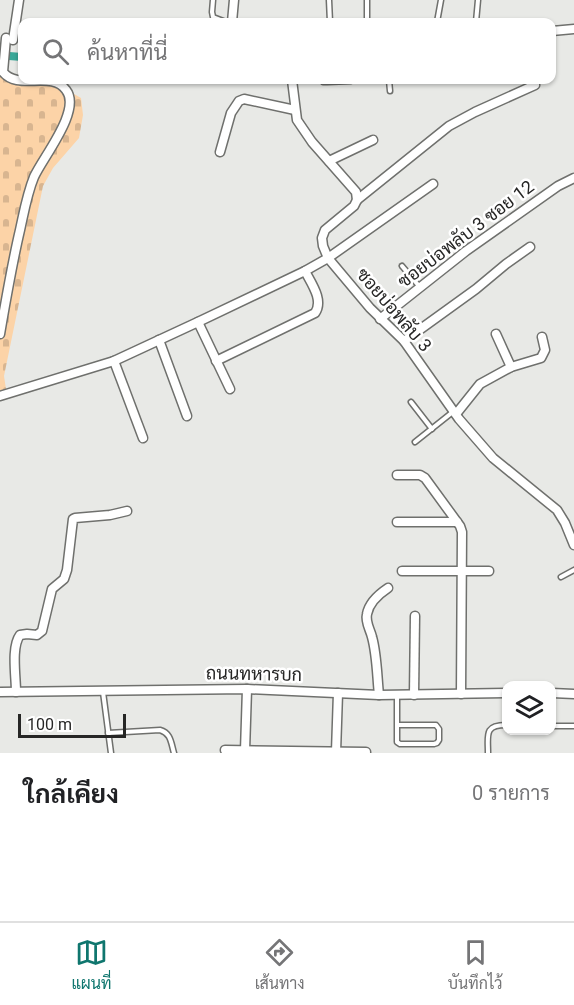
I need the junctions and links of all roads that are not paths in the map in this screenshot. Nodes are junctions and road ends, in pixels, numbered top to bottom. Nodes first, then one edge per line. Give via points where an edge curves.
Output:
1 (18, 0) edge
2 (213, 0) edge
3 (234, 0) edge
4 (329, 0) edge
5 (367, 0) edge
6 (441, 0) edge
7 (478, 0) edge
8 (216, 18) edge
9 (232, 18) edge
10 (330, 18) edge
11 (367, 18) edge
12 (438, 18) edge
13 (476, 18) edge
14 (574, 29) edge
15 (556, 31) edge
16 (10, 39) edge
17 (2, 60) edge
18 (4, 78) edge
19 (57, 84) edge
20 (292, 84) edge
21 (389, 84) edge
22 (535, 85) dead end
23 (390, 91) dead end
24 (295, 110) junction
25 (373, 140) dead end
26 (220, 152) dead end
27 (329, 161) junction
28 (574, 178) edge
29 (433, 184) dead end
30 (357, 200) junction
31 (530, 247) dead end
32 (328, 258) junction
33 (402, 266) dead end
34 (305, 271) junction
35 (420, 288) junction
36 (380, 319) junction
37 (198, 322) junction
38 (0, 334) edge
39 (496, 334) dead end
40 (542, 337) dead end
41 (159, 340) junction
42 (404, 341) junction
43 (114, 361) junction
44 (216, 361) junction
45 (511, 367) junction
46 (230, 389) dead end
47 (0, 396) edge
48 (411, 402) dead end
49 (455, 413) junction
50 (187, 417) dead end
51 (432, 429) junction
52 (143, 438) dead end
53 (415, 442) dead end
54 (397, 475) dead end
55 (127, 511) dead end
56 (574, 519) edge
57 (397, 522) dead end
58 (457, 522) junction
59 (565, 523) junction
60 (574, 545) edge
61 (461, 570) junction
62 (574, 570) edge
63 (402, 571) dead end
64 (489, 571) dead end
65 (561, 577) dead end
66 (388, 588) dead end
67 (415, 616) dead end
68 (247, 689) junction
69 (0, 692) edge
70 (16, 692) junction
71 (103, 692) junction
72 (338, 693) junction
73 (502, 693) edge
74 (556, 693) edge
75 (460, 694) junction
76 (574, 694) edge
77 (379, 695) junction
78 (397, 695) junction
79 (414, 695) junction
80 (397, 724) junction
81 (502, 725) edge
82 (556, 726) edge
83 (574, 726) edge
84 (108, 733) junction
85 (225, 750) dead end
86 (245, 751) junction
87 (336, 752) edge
88 (366, 752) edge
89 (111, 753) edge
90 (174, 753) edge
91 (488, 753) edge

1 - 16 street
2 - 8 lane
3 - 9 street
4 - 10 lane
5 - 11 lane
6 - 12 lane
7 - 13 lane
14 - 15 street
16 - 17 street
17 - 18 street
19 - 38 street via 67,90 70,98 68,116 34,177 11,268
20 - 24 street
21 - 23 lane
22 - 30 street via 449,126
24 - 26 street via 239,101 231,113
24 - 27 street via 297,120
25 - 27 street
27 - 30 street via 356,192
28 - 35 street, ซอยบ่อพลับ 3 ซอย 12 via 466,251
29 - 32 street
30 - 32 street via 325,230 322,238
31 - 42 street
32 - 34 street
32 - 36 street, ซอยบ่อพลับ 3
33 - 35 lane
34 - 37 street
34 - 44 street via 319,300 315,313
35 - 36 street, ซอยบ่อพลับ 3 ซอย 12
36 - 42 street, ซอยบ่อพลับ 3
37 - 41 street
37 - 44 street
39 - 45 street
40 - 45 street via 541,358
41 - 43 street
41 - 50 street
42 - 49 street, ซอยบ่อพลับ 3
43 - 47 street
43 - 52 street
44 - 46 street
45 - 49 street via 480,384
48 - 51 lane
49 - 51 lane
49 - 59 street, ซอยบ่อพลับ 3 via 493,458 557,510
51 - 53 lane
54 - 58 street via 425,478
55 - 70 street via 73,519 67,570 64,579 52,589 42,631 37,635 20,635 17,640
56 - 59 lane
57 - 58 street
58 - 61 street via 462,532
59 - 60 street, ซอยบ่อพลับ 3
61 - 63 street
61 - 64 street
61 - 75 street
62 - 65 lane
66 - 77 street via 369,606 366,615
67 - 79 street
68 - 71 street, ถนนทหารบก
68 - 72 street, ถนนทหารบก
68 - 86 street
69 - 70 street, ถนนทหารบก
70 - 71 street, ถนนทหารบก
71 - 84 lane
72 - 77 street, ถนนทหารบก
72 - 87 street
73 - 75 street, ถนนทหารบก
74 - 76 street
75 - 79 street, ถนนทหารบก
77 - 78 street, ถนนทหารบก
78 - 79 street, ถนนทหารบก
78 - 80 lane
80 - 80 lane via 436,724 440,729 439,740 434,744 400,744
81 - 91 lane via 490,729
82 - 83 lane
84 - 89 lane
84 - 90 lane via 160,730 168,735
85 - 86 street
86 - 87 street
87 - 88 street

